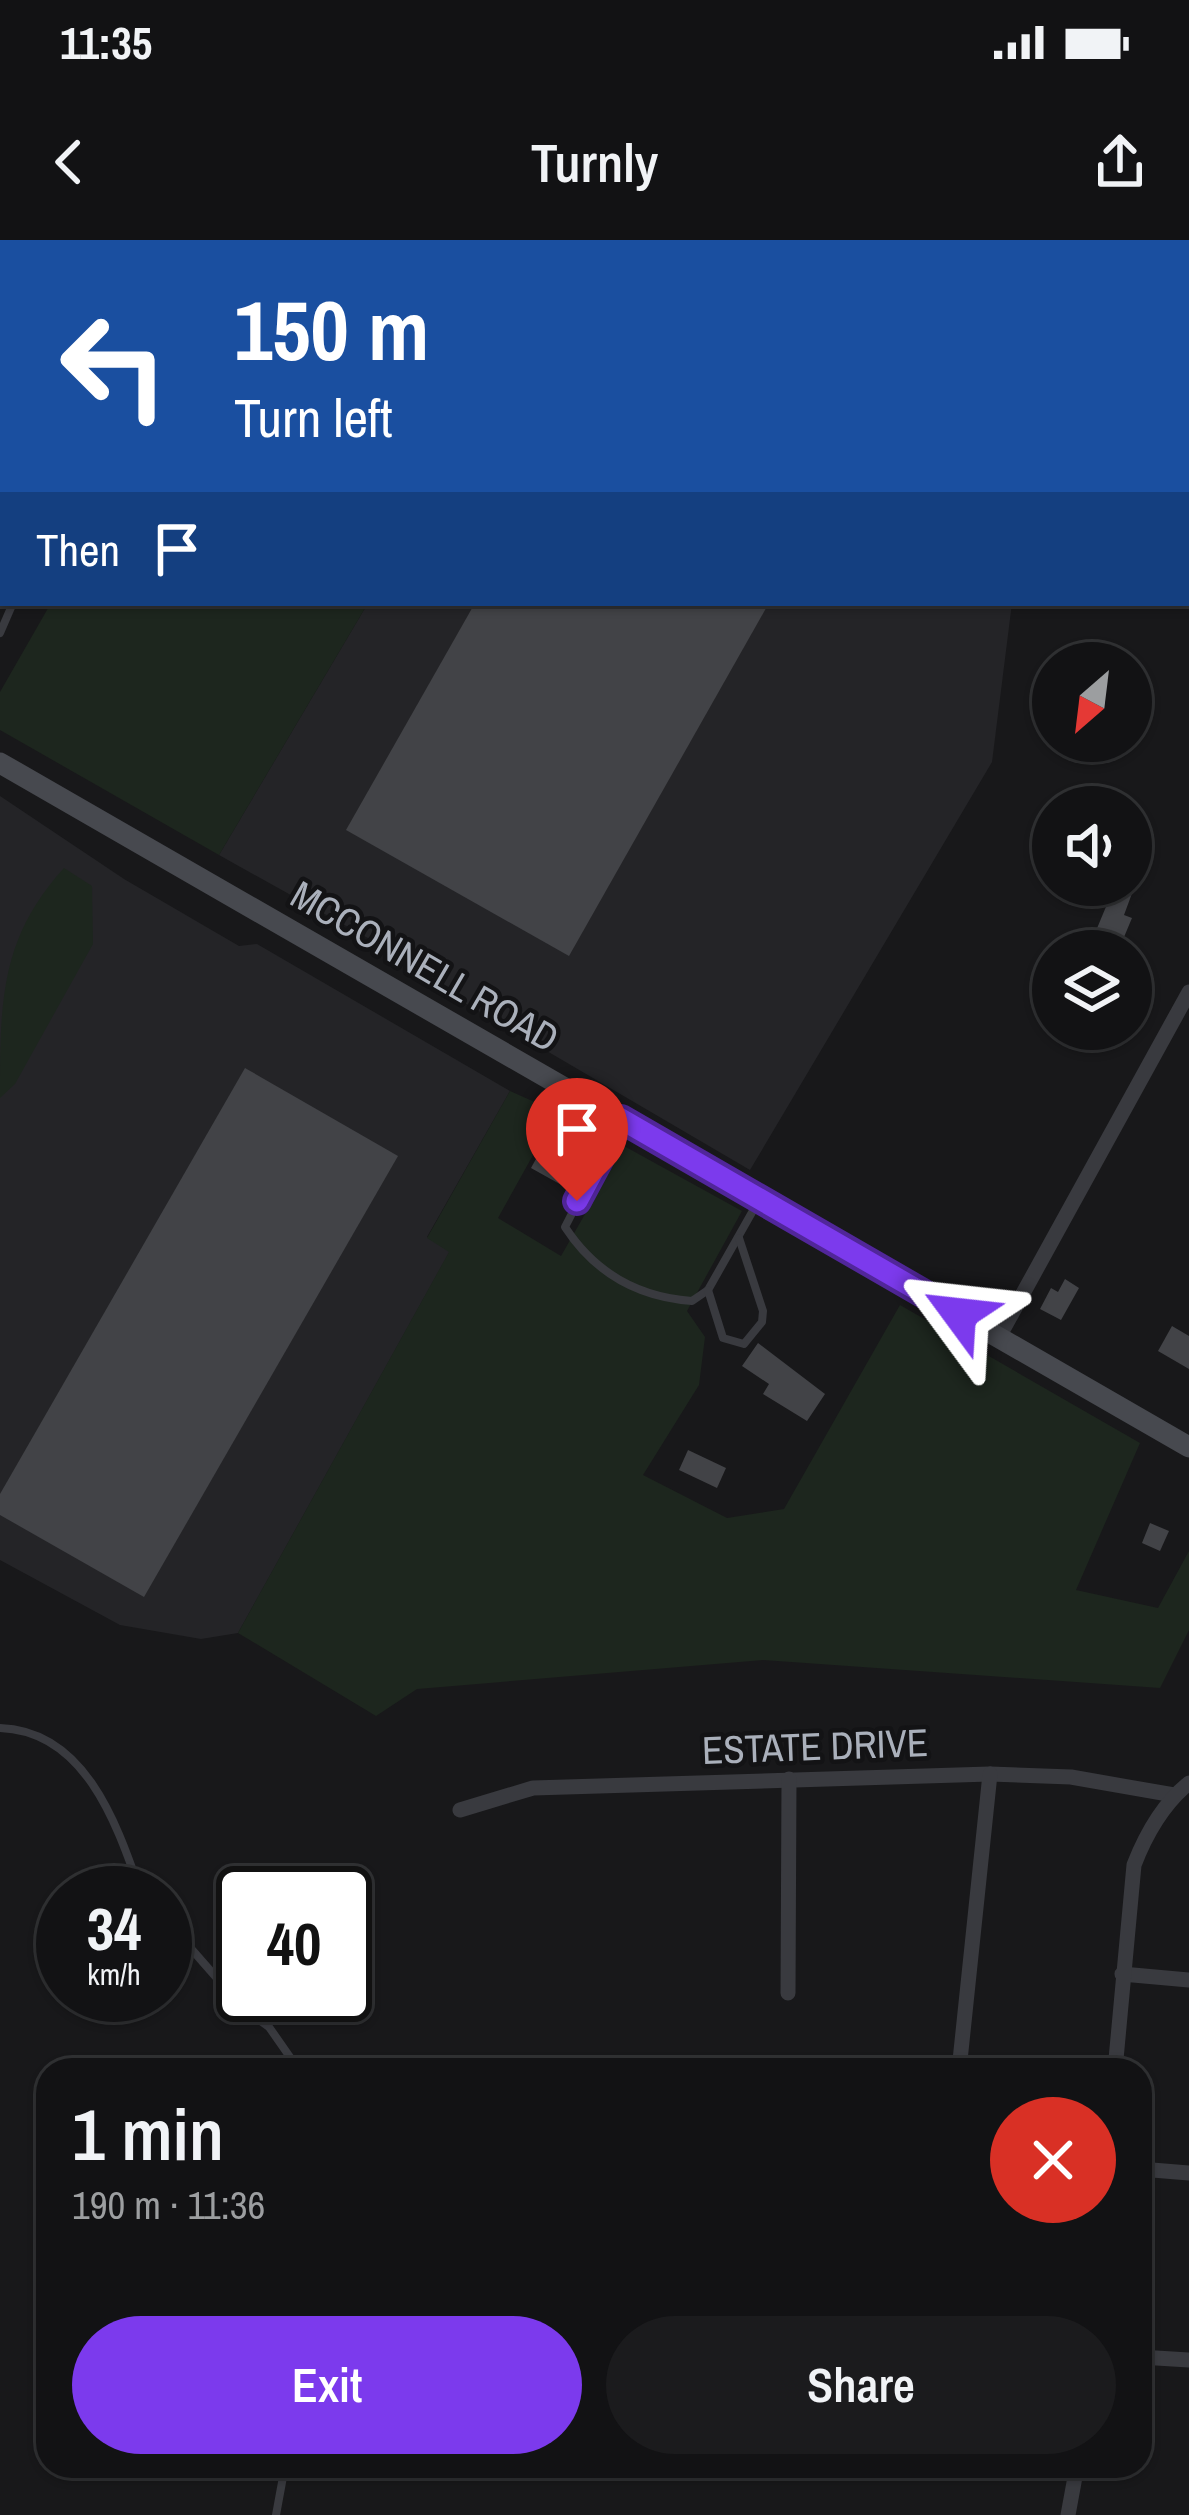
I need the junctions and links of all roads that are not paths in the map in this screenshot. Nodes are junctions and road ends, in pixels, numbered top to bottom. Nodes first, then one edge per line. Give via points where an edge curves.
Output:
1 (0, 763) edge
2 (1189, 992) edge
3 (621, 1119) junction
4 (760, 1199) junction
5 (739, 1237) junction
6 (708, 1289) junction
7 (999, 1337) junction
8 (1189, 1448) edge
9 (0, 1728) edge
10 (990, 1774) junction
11 (789, 1779) junction
12 (1189, 1783) edge
13 (1174, 1795) junction
14 (460, 1810) dead end
15 (131, 1866) edge
16 (192, 1950) edge
17 (1122, 1973) junction
18 (1189, 1980) edge
19 (788, 1993) dead end
20 (290, 2058) edge
21 (960, 2058) edge
22 (1116, 2058) edge
23 (1152, 2170) edge
24 (1189, 2173) edge
25 (1152, 2358) edge
26 (1189, 2360) edge
27 (283, 2478) edge
28 (1075, 2478) edge
29 (276, 2515) edge
30 (1068, 2515) edge

1 - 3 street, MCCONNELL ROAD
2 - 7 street
3 - 4 street, MCCONNELL ROAD
3 - 6 lane via 565,1227 584,1257 637,1290 692,1300
4 - 5 lane
4 - 7 street, MCCONNELL ROAD
5 - 6 lane
5 - 6 lane via 763,1311 744,1344 723,1338
7 - 8 street, MCCONNELL ROAD
9 - 15 lane via 55,1745 90,1780
10 - 11 street, ESTATE DRIVE
10 - 13 street, ESTATE DRIVE via 1071,1777
10 - 21 street
11 - 14 street, ESTATE DRIVE via 532,1788
11 - 19 street
12 - 13 street
13 - 17 street via 1134,1865
16 - 20 lane
17 - 18 street
17 - 22 street
23 - 24 street
25 - 26 street
27 - 29 lane
28 - 30 street

